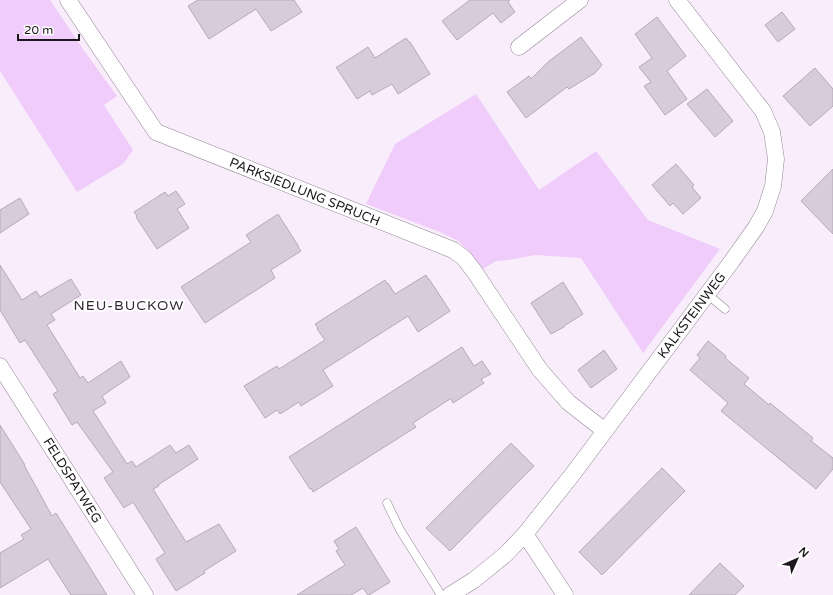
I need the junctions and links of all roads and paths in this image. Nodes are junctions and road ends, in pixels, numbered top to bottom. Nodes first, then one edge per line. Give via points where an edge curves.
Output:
1 (68, 0) edge
2 (580, 0) edge
3 (677, 0) edge
4 (519, 47) dead end
5 (707, 294) junction
6 (725, 309) dead end
7 (0, 366) edge
8 (605, 431) junction
9 (387, 503) dead end
10 (525, 534) junction
11 (145, 595) edge
12 (441, 595) edge
13 (450, 595) edge
14 (565, 595) edge

1 - 8 street, PARKSIEDLUNG SPRUCH via 156,132 453,250 464,258 474,271 540,370 568,402
2 - 4 street
3 - 5 street, KALKSTEINWEG via 763,112 772,132 776,159 774,186 765,212
5 - 6 lane
5 - 8 street, KALKSTEINWEG
7 - 11 street, FELDSPATWEG
8 - 10 street, KALKSTEINWEG
9 - 12 lane via 400,530
10 - 13 street, KALKSTEINWEG via 506,554 474,580
10 - 14 street

